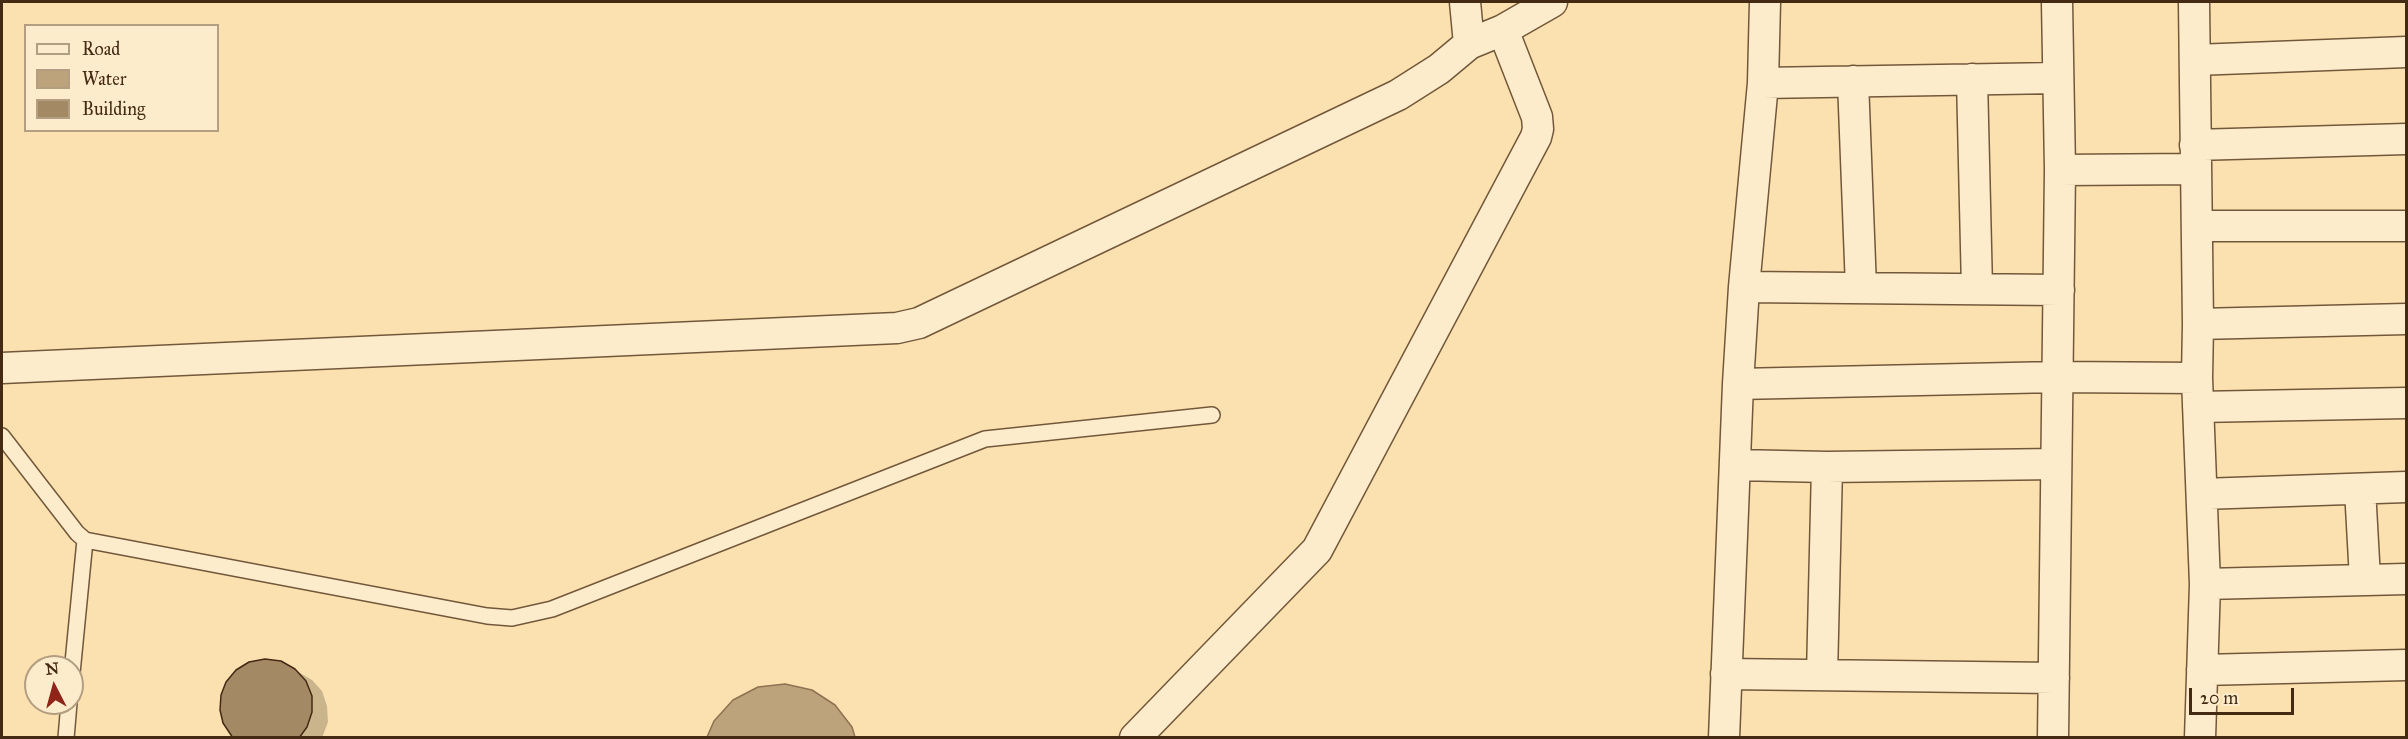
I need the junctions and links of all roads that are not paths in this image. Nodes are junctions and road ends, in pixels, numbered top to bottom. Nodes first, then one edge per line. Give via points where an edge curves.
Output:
1 (1465, 2) edge
2 (1552, 2) edge
3 (1765, 2) edge
4 (2057, 2) edge
5 (2194, 2) edge
6 (1503, 30) junction
7 (1469, 44) junction
8 (2406, 52) edge
9 (2195, 60) junction
10 (2057, 78) junction
11 (1972, 79) junction
12 (1853, 81) junction
13 (1763, 83) junction
14 (2406, 139) edge
15 (2196, 157) junction
16 (2060, 170) junction
17 (2197, 226) junction
18 (2406, 226) edge
19 (1744, 287) junction
20 (1861, 288) junction
21 (1977, 289) junction
22 (2059, 290) junction
23 (2406, 319) edge
24 (2198, 324) junction
25 (2, 368) edge
26 (2056, 377) junction
27 (1738, 384) junction
28 (2198, 392) junction
29 (2406, 403) edge
30 (1212, 415) dead end
31 (2, 436) edge
32 (2056, 464) junction
33 (1736, 465) junction
34 (1827, 467) junction
35 (2406, 487) edge
36 (2360, 489) junction
37 (2202, 494) junction
38 (85, 540) junction
39 (2365, 579) junction
40 (2406, 579) edge
41 (2205, 584) junction
42 (74, 655) edge
43 (2406, 665) edge
44 (2202, 670) junction
45 (1726, 674) junction
46 (1822, 675) junction
47 (2054, 678) junction
48 (68, 715) edge
49 (66, 738) edge
50 (1135, 738) edge
51 (1724, 738) edge
52 (2053, 738) edge
53 (2200, 738) edge

1 - 7 street
2 - 6 street
3 - 13 street
4 - 10 street
5 - 9 street
6 - 7 street
6 - 50 street via 1537,117 1536,137 1317,550
7 - 25 street via 1398,95 919,323 885,328
8 - 9 street
9 - 15 street
10 - 11 street
10 - 16 street
11 - 12 street
11 - 21 street
12 - 13 street
12 - 20 street
13 - 19 street
14 - 15 street
15 - 16 street
15 - 17 street
16 - 22 street
17 - 18 street
17 - 24 street
19 - 20 street
19 - 27 street
20 - 21 street
21 - 22 street
22 - 26 street
23 - 24 street
24 - 28 street
26 - 27 street
26 - 28 street
26 - 32 street
27 - 33 street
28 - 29 street
28 - 37 street
30 - 38 lane via 985,439 552,609 512,618
31 - 38 lane
32 - 34 street
32 - 47 street
33 - 34 street
33 - 45 street
34 - 46 street
35 - 36 street
36 - 37 street
36 - 39 street
37 - 41 street
38 - 42 lane
39 - 40 street
39 - 41 street
41 - 44 street
43 - 44 street
44 - 53 street
45 - 46 street
45 - 51 street
46 - 47 street
47 - 52 street
48 - 49 lane

